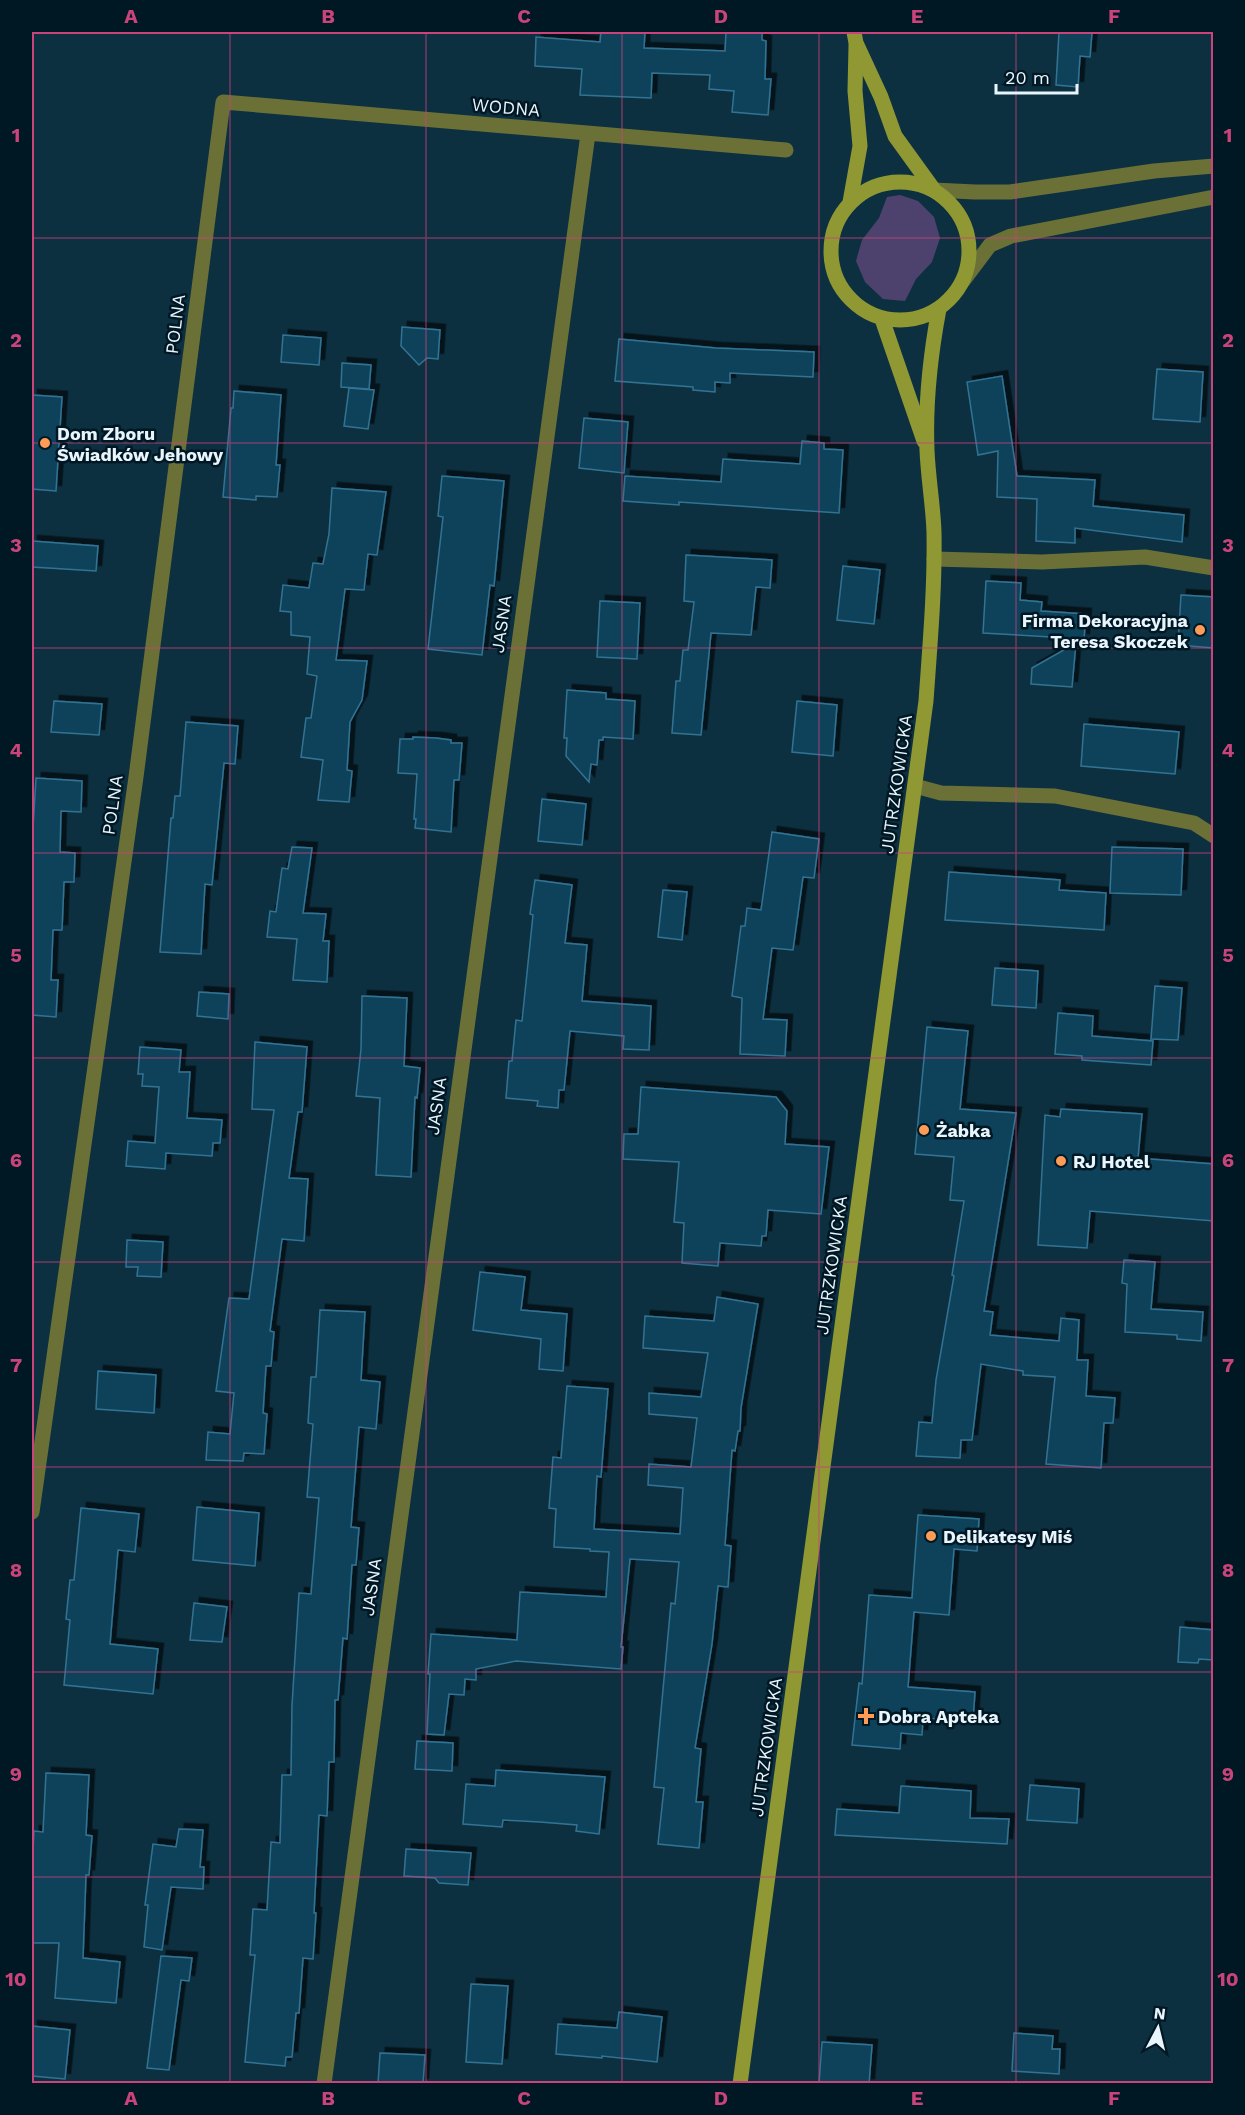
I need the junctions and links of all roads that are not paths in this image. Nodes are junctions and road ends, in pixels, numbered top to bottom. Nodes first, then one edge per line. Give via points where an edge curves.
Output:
1 (855, 37) edge
2 (223, 102) joint
3 (588, 134) junction
4 (786, 150) dead end
5 (1214, 166) edge
6 (933, 190) junction
7 (1214, 198) edge
8 (850, 202) junction
9 (963, 281) junction
10 (939, 309) junction
11 (882, 319) junction
12 (927, 451) junction
13 (934, 559) junction
14 (1214, 568) edge
15 (915, 786) junction
16 (1214, 836) edge
17 (32, 1512) edge
18 (324, 2084) edge
19 (740, 2084) edge

1 - 6 main road via 896,136
1 - 8 main road via 860,146
2 - 3 street, WODNA
2 - 17 street, POLNA via 136,777
3 - 4 street, WODNA
3 - 18 street, JASNA
5 - 6 street via 1010,192
6 - 8 main road via 912,182 890,182 868,189
6 - 9 main road via 963,220 969,240 969,261
7 - 9 street via 1011,236 990,245
8 - 11 main road via 834,229 830,247 832,266 849,299
9 - 10 main road
10 - 11 main road via 922,318
10 - 12 main road, JUTRZKOWICKA via 929,360
11 - 12 main road, JUTRZKOWICKA
12 - 13 main road, JUTRZKOWICKA
13 - 14 street via 1042,562 1145,556
13 - 15 main road, JUTRZKOWICKA via 926,701
15 - 16 street via 979,796 1055,796 1194,823
15 - 19 main road, JUTRZKOWICKA

